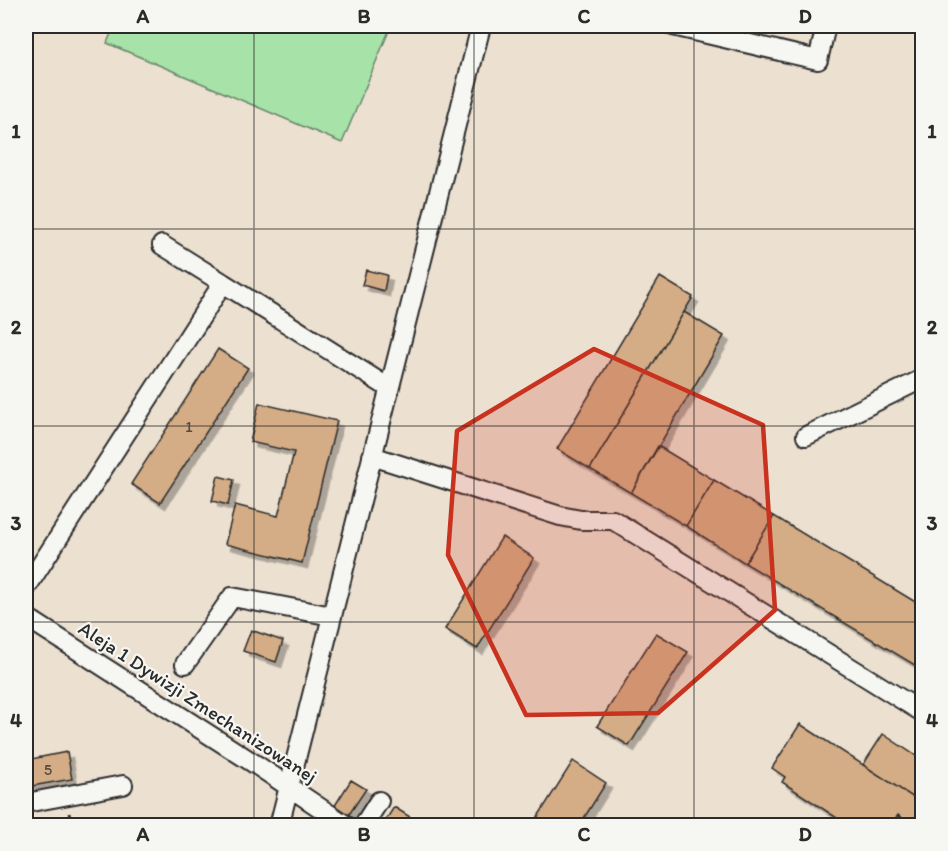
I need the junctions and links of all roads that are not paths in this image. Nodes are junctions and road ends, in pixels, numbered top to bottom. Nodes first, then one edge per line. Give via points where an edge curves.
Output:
1 (481, 26) edge
2 (673, 26) edge
3 (826, 26) edge
4 (162, 245) dead end
5 (222, 283) junction
6 (922, 379) edge
7 (389, 388) junction
8 (806, 436) dead end
9 (372, 456) junction
10 (26, 588) edge
11 (332, 616) junction
12 (26, 617) edge
13 (185, 664) dead end
14 (922, 712) edge
15 (123, 785) dead end
16 (288, 788) junction
17 (379, 801) dead end
18 (26, 803) edge
19 (279, 825) edge
20 (346, 825) edge
21 (363, 825) edge

1 - 7 street
2 - 3 street via 818,60
4 - 5 street
5 - 7 street
5 - 10 street
6 - 8 street
7 - 9 street
9 - 11 street
9 - 14 street via 560,516 613,520
11 - 13 street via 232,597
11 - 16 street
12 - 16 street, Aleja 1 Dywizji Zmechanizowanej
15 - 18 street
16 - 19 street
16 - 20 street, Aleja 1 Dywizji Zmechanizowanej
17 - 21 street

